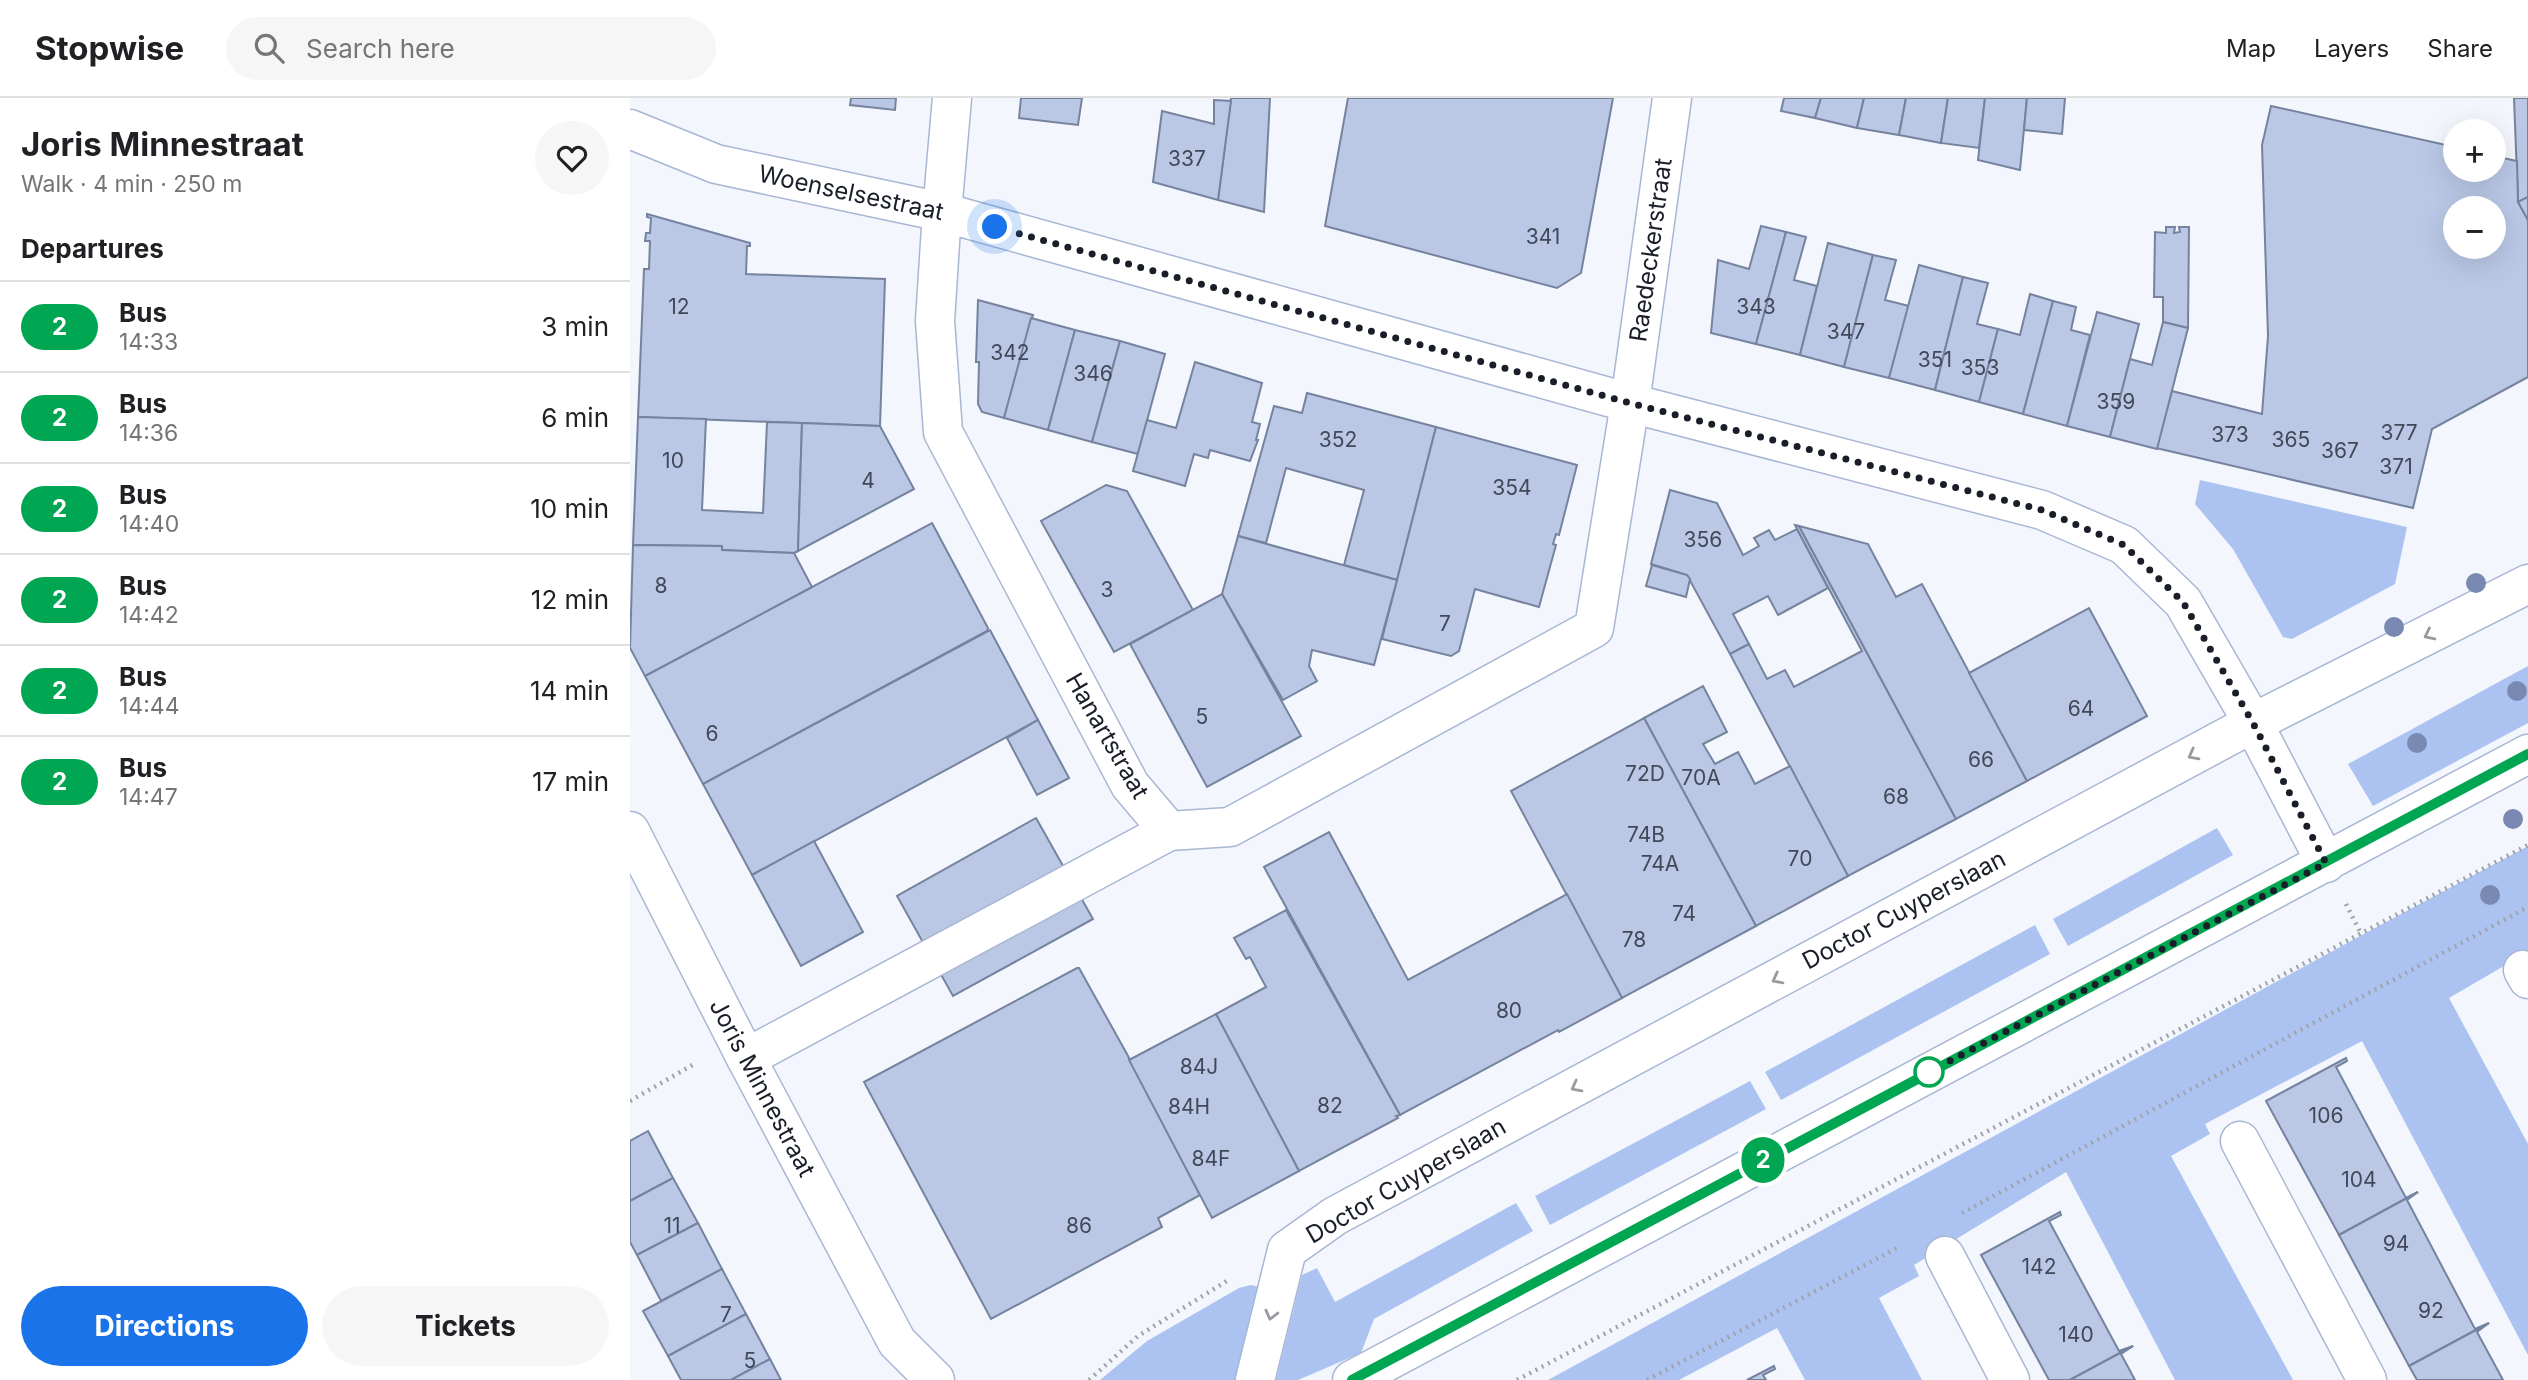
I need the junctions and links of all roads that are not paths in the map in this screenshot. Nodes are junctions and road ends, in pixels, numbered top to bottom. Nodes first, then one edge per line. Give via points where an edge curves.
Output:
1 (952, 98) edge
2 (1672, 98) edge
3 (630, 129) edge
4 (942, 212) junction
5 (1630, 403) junction
6 (2528, 584) edge
7 (2253, 723) junction
8 (2528, 754) edge
9 (630, 831) edge
10 (1169, 831) junction
11 (2326, 863) junction
12 (742, 1049) junction
13 (2240, 1141) dead end
14 (1945, 1256) dead end
15 (897, 1342) junction
16 (904, 1380) edge
17 (935, 1380) edge
18 (1255, 1380) edge
19 (1352, 1380) edge
20 (2010, 1380) edge
21 (2367, 1380) edge

1 - 4 street, Hanartstraat
2 - 5 street, Raedeckerstraat
3 - 4 street, Woenselsestraat via 716,164
4 - 5 street, Woenselsestraat
4 - 10 street, Hanartstraat via 935,321 943,432 1130,785
5 - 7 street, Woenselsestraat via 2042,510 2124,545 2183,602
5 - 10 street via 1594,628 1230,827
6 -> 7 street, Doctor Cuyperslaan
7 - 11 street, Woenselsestraat
7 -> 18 street, Doctor Cuyperslaan via 1335,1216 1287,1250
8 - 11 street
9 - 12 street, Joris Minnestraat
10 - 12 street
11 - 19 street
12 - 15 street, Joris Minnestraat
13 - 21 street
14 - 20 street
15 - 16 street, Joris Minnestraat
15 - 17 street, Joris Minnestraat

